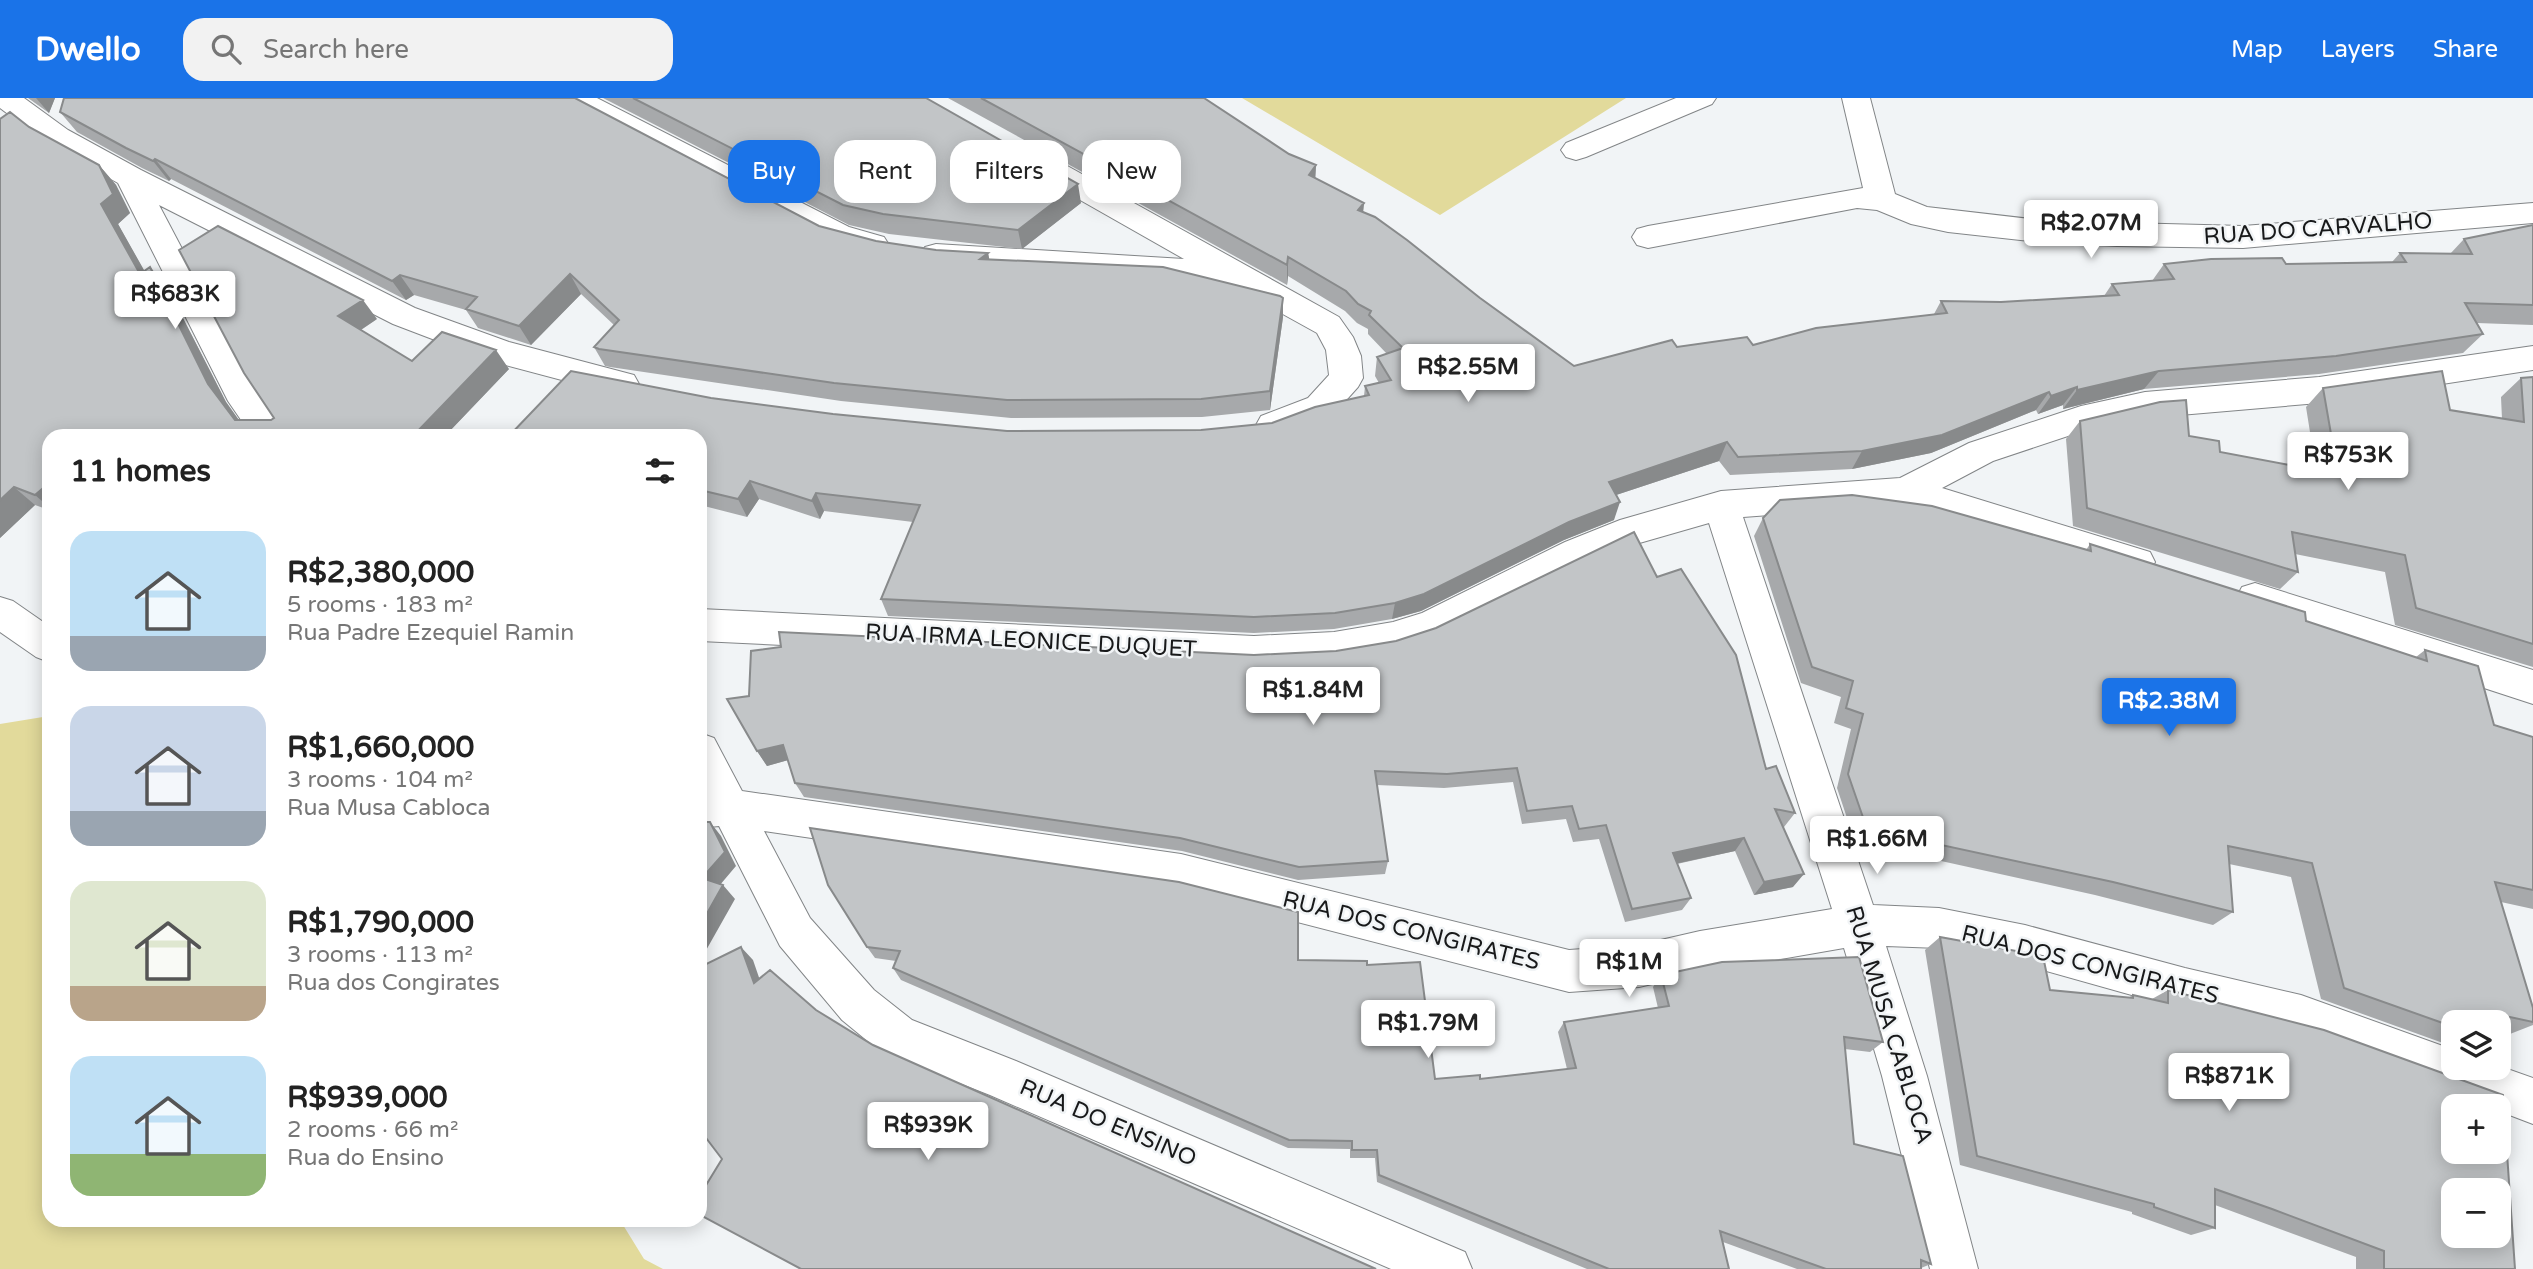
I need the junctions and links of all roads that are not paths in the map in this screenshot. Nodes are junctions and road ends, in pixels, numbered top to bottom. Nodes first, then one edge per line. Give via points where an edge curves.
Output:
1 (5, 98) edge
2 (574, 98) edge
3 (1702, 98) edge
4 (1856, 98) edge
5 (1576, 150) dead end
6 (130, 177) junction
7 (1068, 179) edge
8 (1881, 200) junction
9 (2533, 213) edge
10 (1648, 237) dead end
11 (1233, 273) junction
12 (2533, 358) edge
13 (646, 388) edge
14 (1249, 428) edge
15 (266, 429) edge
16 (1905, 491) junction
17 (1721, 505) junction
18 (2168, 572) edge
19 (2221, 588) edge
20 (0, 611) edge
21 (707, 625) edge
22 (42, 641) edge
23 (2533, 687) edge
24 (707, 780) edge
25 (714, 809) edge
26 (1860, 925) junction
27 (2533, 1101) edge
28 (1448, 1269) edge
29 (1954, 1269) edge

1 - 6 street via 62,124
2 - 11 street via 838,235 882,247 942,256
3 - 5 street
4 - 8 street
6 - 13 street via 404,316 502,352
6 - 15 street via 245,401
7 - 11 street
8 - 9 street, RUA DO CARVALHO via 1922,217 1948,221 2118,235 2243,237
8 - 10 street, RUA DO CARVALHO via 1857,198
11 - 14 street via 1328,325 1340,339 1346,358 1346,378 1320,407 1272,426
12 - 16 street, RUA IRMA LEONICE DUQUET via 2319,390 2145,405 2081,419 1981,452
16 - 17 street, RUA IRMA LEONICE DUQUET
16 - 18 street
17 - 21 street, RUA IRMA LEONICE DUQUET via 1620,534 1432,626 1334,648 1254,652
17 - 26 street, RUA MUSA CABLOCA
19 - 23 street
20 - 22 street
24 - 25 street, RUA DO ENSINO
25 - 26 street, RUA DOS CONGIRATES via 1181,873 1569,971 1639,966
25 - 28 street, RUA DO ENSINO via 795,932 858,1005 897,1036
26 - 27 street, RUA DOS CONGIRATES via 1939,928 2025,945 2301,1017
26 - 29 street, RUA MUSA CABLOCA via 1933,1174

